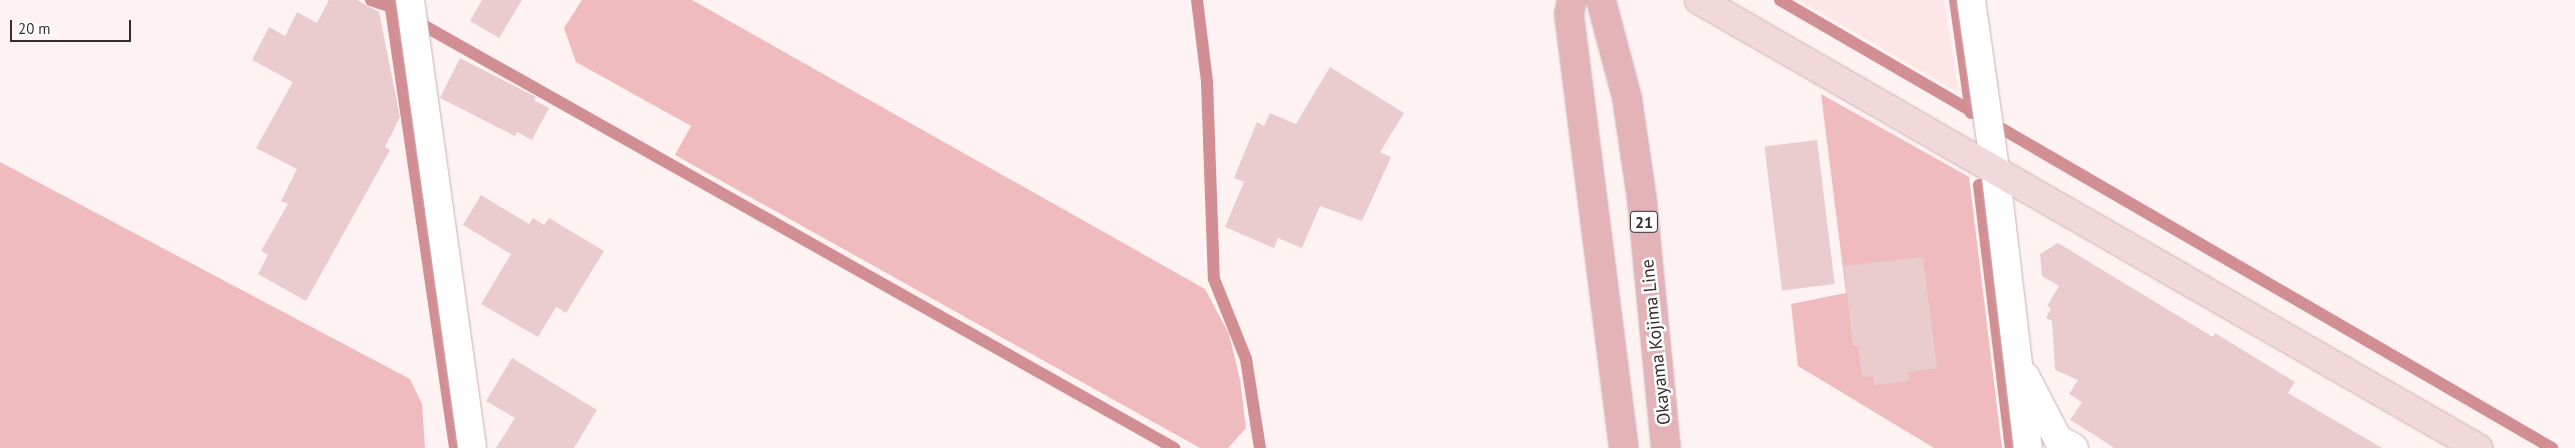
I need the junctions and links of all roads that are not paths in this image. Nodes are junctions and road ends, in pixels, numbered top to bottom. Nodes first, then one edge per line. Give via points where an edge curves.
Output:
1 (1572, 0) edge
2 (1601, 0) edge
3 (1699, 0) edge
4 (1971, 0) edge
5 (412, 13) edge
6 (1996, 168) junction
7 (2018, 364) junction
8 (472, 448) edge
9 (1624, 448) edge
10 (1666, 448) edge
11 (2028, 448) edge
12 (2074, 448) edge
13 (2478, 448) edge

1 - 9 main road via 1569,14
2 - 10 main road, Okayama Kojima Line / 21 via 1630,117 1642,200
3 - 6 street
4 - 6 street
5 - 8 street
6 - 7 street
6 - 13 street
7 - 11 street
7 - 12 street via 2058,439

